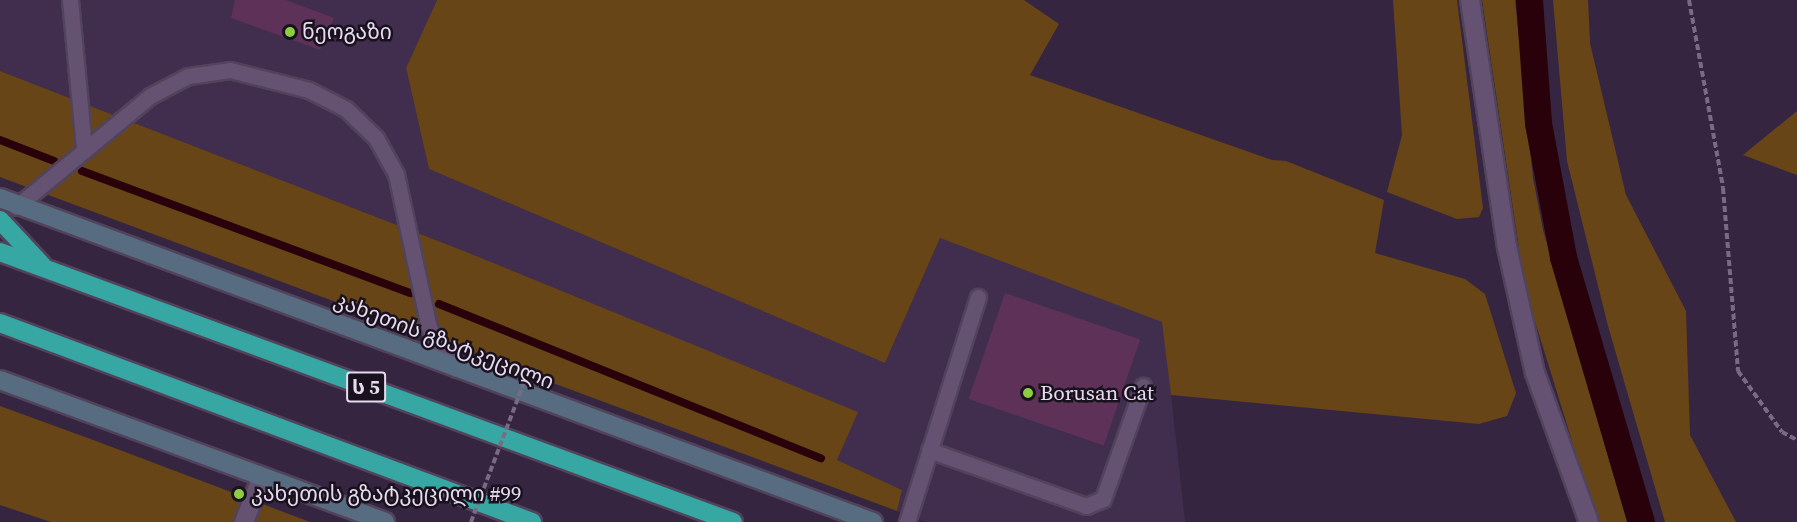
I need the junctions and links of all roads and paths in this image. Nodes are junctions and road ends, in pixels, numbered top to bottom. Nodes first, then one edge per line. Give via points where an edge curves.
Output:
1 (70, 0) edge
2 (1470, 0) edge
3 (1689, 0) edge
4 (84, 149) junction
5 (0, 198) edge
6 (16, 207) junction
7 (0, 220) edge
8 (0, 252) edge
9 (45, 268) junction
10 (978, 297) dead end
11 (0, 323) edge
12 (456, 369) junction
13 (526, 377) dead end
14 (0, 380) edge
15 (1143, 386) dead end
16 (1797, 440) edge
17 (929, 450) junction
18 (262, 477) junction
19 (244, 522) edge
20 (385, 522) edge
21 (471, 522) edge
22 (532, 522) edge
23 (733, 522) edge
24 (873, 522) edge
25 (906, 522) edge
26 (1589, 522) edge

1 - 4 lane
2 - 26 street via 1507,247 1533,362
3 - 16 path via 1723,188 1738,371 1782,432
4 - 6 lane
4 - 12 lane via 150,96 188,76 230,70 266,77 309,90 345,109 376,138 396,174 429,328
5 - 6 street, კახეთის გზატკეცილი
6 - 12 street, კახეთის გზატკეცილი
7 - 9 highway
8 - 9 highway, ს 5
9 - 23 highway, ს 5
10 - 17 lane
11 - 22 highway
12 - 24 street, კახეთის გზატკეცილი
13 - 21 path, bridge
14 - 18 street
15 - 17 lane via 1103,499 1086,506
17 - 25 lane
18 - 19 street
18 - 20 street

